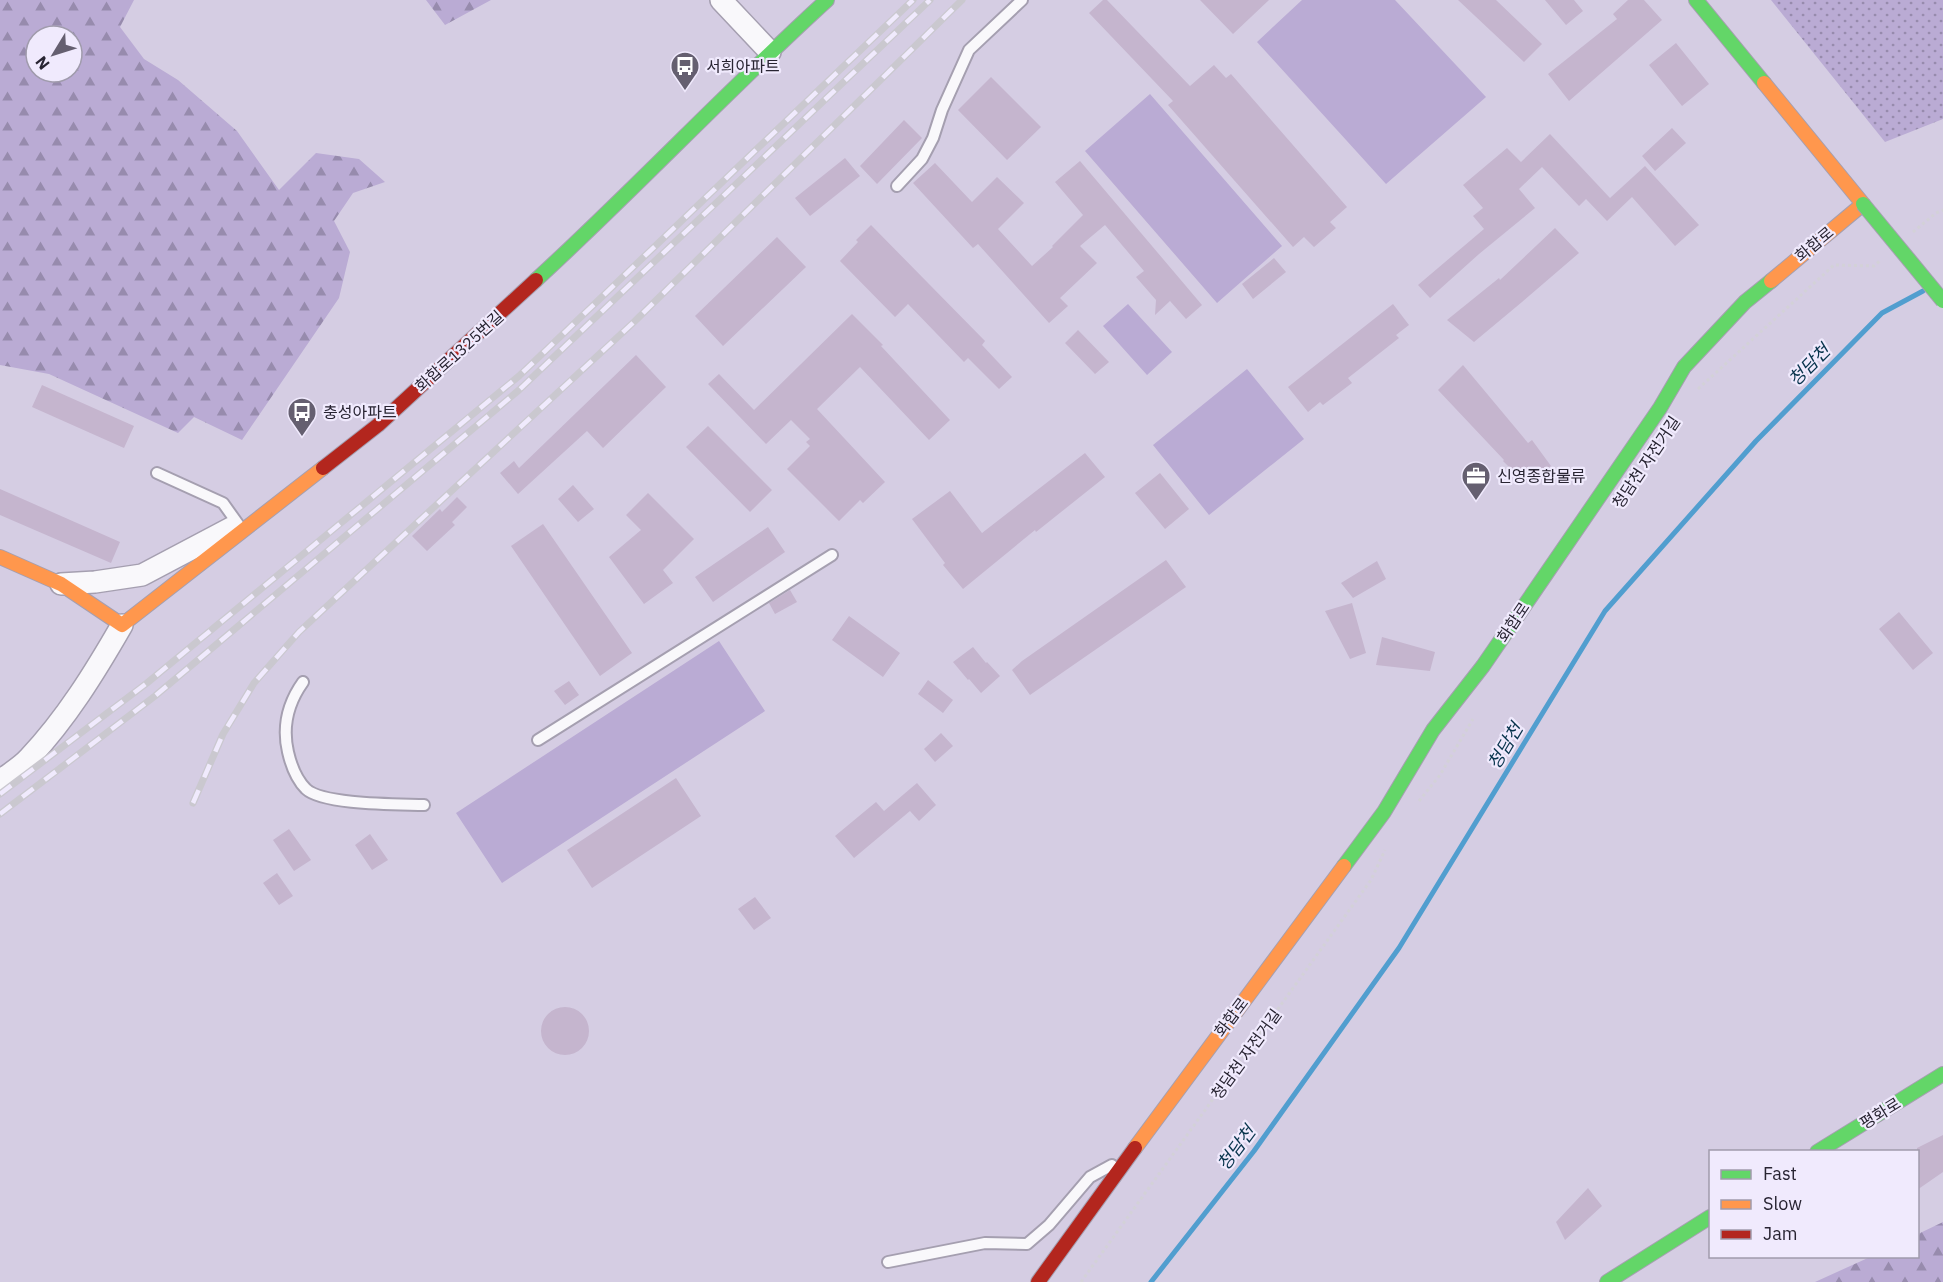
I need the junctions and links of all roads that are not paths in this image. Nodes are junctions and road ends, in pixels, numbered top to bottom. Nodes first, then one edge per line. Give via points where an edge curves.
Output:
1 (722, 0) edge
2 (827, 0) edge
3 (1022, 0) edge
4 (1696, 0) edge
5 (770, 52) junction
6 (897, 186) dead end
7 (1863, 204) junction
8 (1943, 301) edge
9 (157, 473) dead end
10 (284, 498) junction
11 (238, 524) junction
12 (832, 555) dead end
13 (0, 557) edge
14 (61, 584) junction
15 (122, 626) junction
16 (303, 682) dead end
17 (538, 740) dead end
18 (0, 781) edge
19 (424, 805) dead end
20 (1943, 1074) edge
21 (1820, 1150) edge
22 (1130, 1156) junction
23 (1709, 1218) edge
24 (888, 1262) dead end
25 (1038, 1282) edge
26 (1607, 1282) edge

1 - 5 street
2 - 5 street, 화합로1325번길
3 - 6 lane via 969,51 922,159
4 - 7 street
5 - 10 street, 화합로1325번길 via 538,279 378,425
7 - 8 street, bridge
7 - 22 street, 화합로 via 1745,302 1684,367 1483,666 1433,730 1384,812
9 - 11 lane via 224,503
10 - 11 street
10 - 15 street, 화합로1325번길
11 - 14 street via 142,575
12 - 17 lane
13 - 14 street
14 - 15 street
15 - 18 street via 63,716 28,759
16 - 19 lane via 291,702 285,739 296,776 307,790 338,800
20 - 21 street, 평화로
22 - 24 lane via 1090,1177 1049,1225 1027,1244 986,1243
22 - 25 street, 화합로
23 - 26 street

